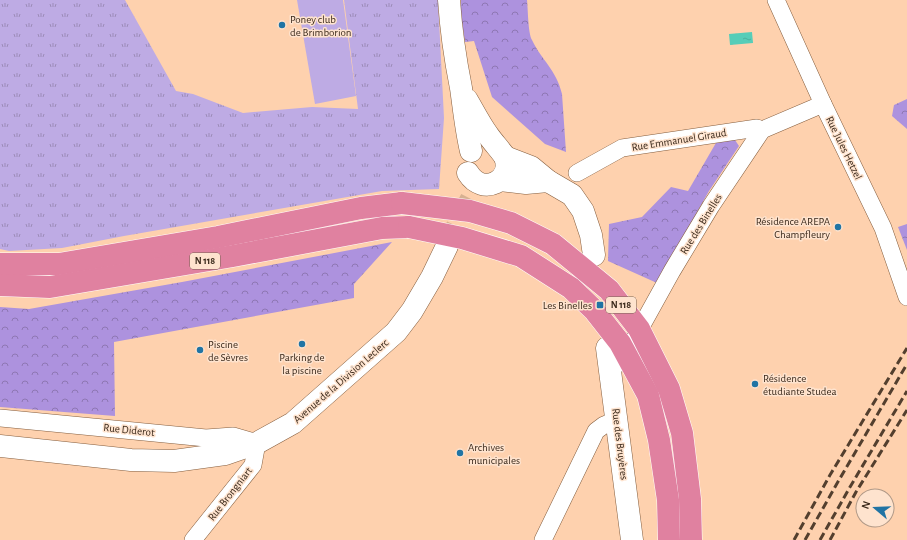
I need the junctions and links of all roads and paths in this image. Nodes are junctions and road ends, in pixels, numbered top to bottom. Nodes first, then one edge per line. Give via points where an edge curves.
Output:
1 (449, 0) edge
2 (776, 0) edge
3 (461, 89) junction
4 (823, 104) junction
5 (762, 130) junction
6 (471, 151) junction
7 (501, 153) junction
8 (577, 173) dead end
9 (548, 181) junction
10 (494, 182) junction
11 (447, 246) tunnel mouth
12 (594, 255) dead end
13 (0, 264) edge
14 (0, 285) edge
15 (907, 297) edge
16 (607, 348) dead end
17 (611, 378) junction
18 (0, 418) edge
19 (616, 420) junction
20 (258, 443) junction
21 (0, 446) edge
22 (193, 540) edge
23 (543, 540) edge
24 (632, 540) edge
25 (669, 540) edge
26 (691, 540) edge

1 - 3 main road via 451,33
2 - 4 street, Rue Jules Hetzel
3 - 6 main road
3 - 7 main road via 482,127
4 - 5 street
4 - 15 street, Rue Jules Hetzel via 883,228
5 - 8 street, Rue Emmanuel Giraud via 757,128 622,148
5 - 17 street, Rue des Binelles via 711,206
6 - 7 main road via 486,145
6 - 10 main road via 466,166 472,199
7 - 9 main road via 531,167
7 - 10 main road via 506,162 505,172
9 - 10 main road
9 - 12 main road via 572,195 583,211
11 - 20 main road, Avenue de la Division Leclerc via 412,311 396,332 293,423
13 - 26 highway, N 118, bridge via 59,264 218,237 362,208 402,203 470,211 510,223 553,244 609,290 639,329 669,389 682,434 690,499
14 - 25 highway, N 118, bridge via 50,287 382,228 409,227 462,238 521,256 571,288 594,310 620,343 648,395 659,440 668,500
16 - 17 main road, Rue des Bruyères
17 - 19 main road, Rue des Bruyères
18 - 20 street, Rue Diderot via 206,438 233,436
19 - 23 street via 604,424 596,431
19 - 24 main road, Rue des Bruyères
20 - 21 main road, Avenue de la Division Leclerc via 225,454 174,461 131,460
20 - 22 street, Rue Brongniart via 253,465

